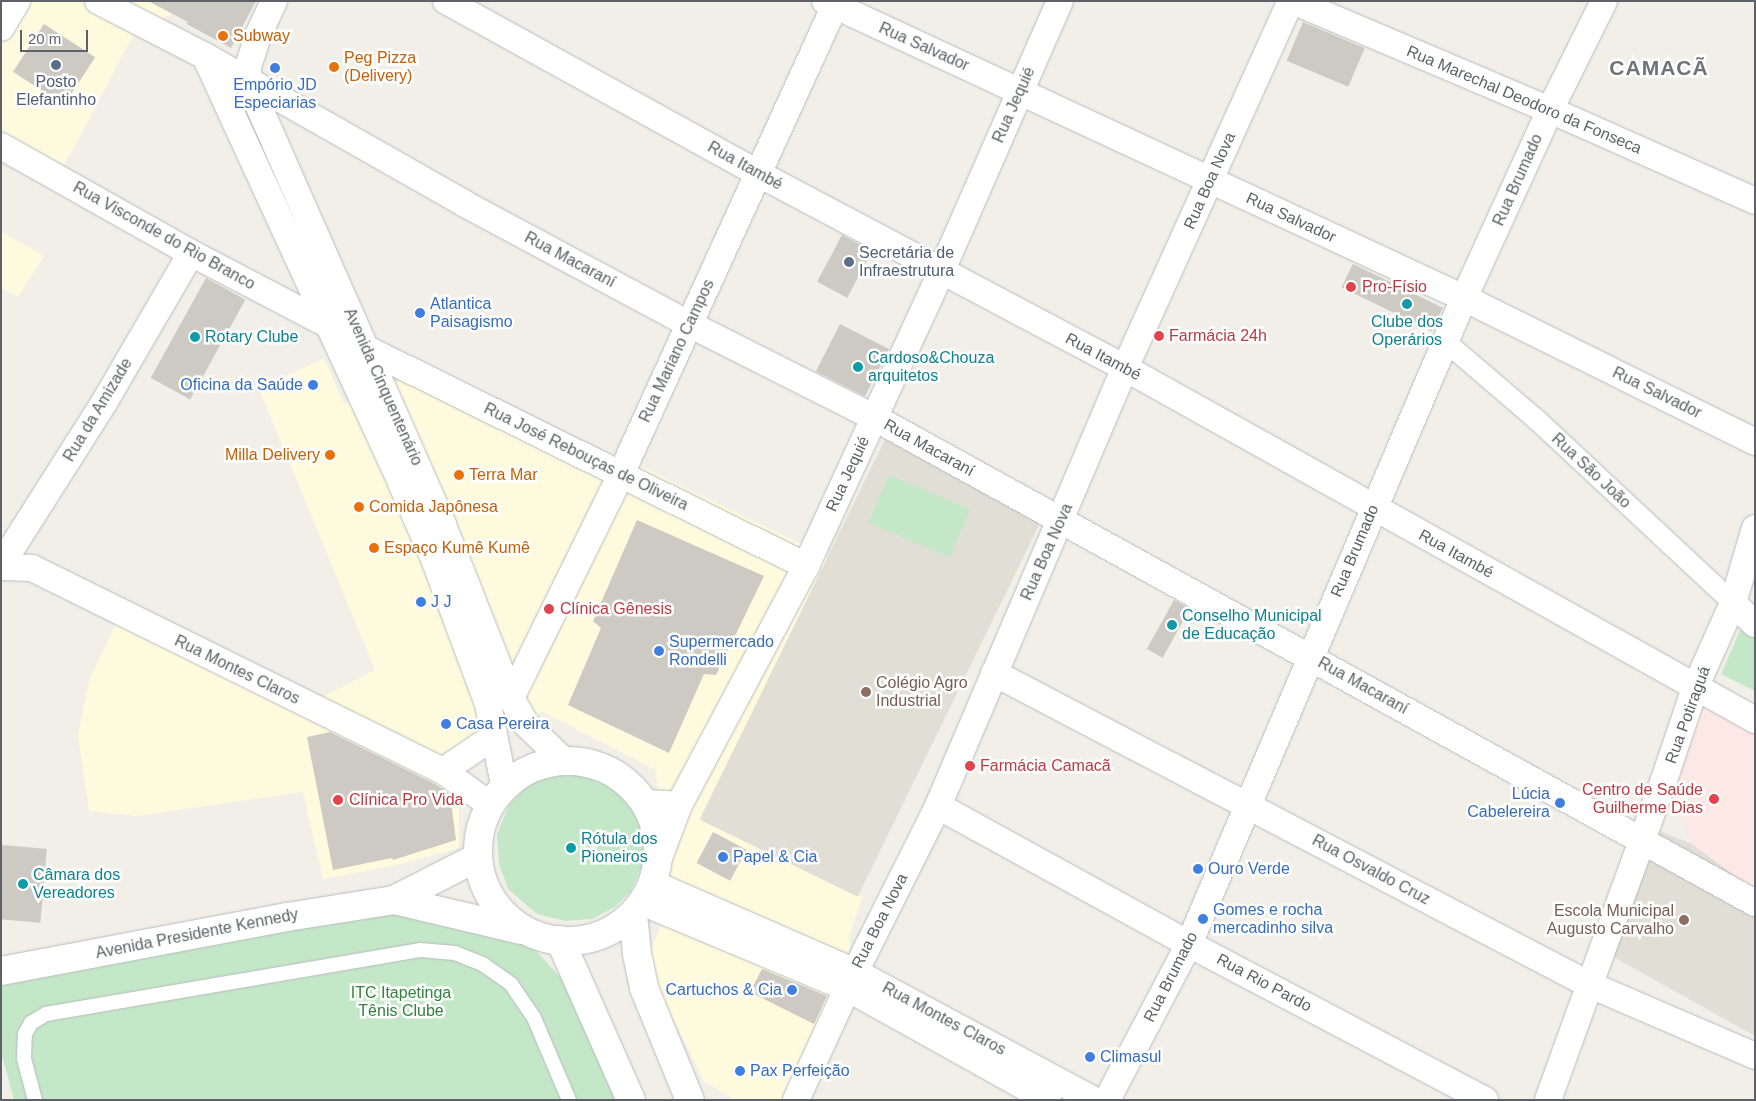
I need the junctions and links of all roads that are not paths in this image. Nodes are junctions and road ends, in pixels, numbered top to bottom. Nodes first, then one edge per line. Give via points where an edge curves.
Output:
1 (17, 1) edge
2 (98, 1) edge
3 (274, 1) edge
4 (446, 1) edge
5 (1060, 1) edge
6 (1292, 1) edge
7 (1604, 1) edge
8 (832, 3) edge
9 (1, 28) edge
10 (205, 56) junction
11 (248, 82) junction
12 (1020, 90) junction
13 (1550, 110) junction
14 (1, 146) edge
15 (757, 173) junction
16 (1210, 180) junction
17 (1755, 201) edge
18 (191, 253) junction
19 (941, 272) junction
20 (1464, 298) junction
21 (327, 324) junction
22 (690, 325) junction
23 (1446, 342) junction
24 (367, 349) junction
25 (1125, 368) junction
26 (875, 418) junction
27 (1755, 442) edge
28 (621, 474) junction
29 (1374, 507) junction
30 (1061, 522) junction
31 (1755, 528) edge
32 (5, 555) edge
33 (806, 566) junction
34 (1733, 603) junction
35 (1755, 624) edge
36 (1310, 657) junction
37 (994, 673) junction
38 (1695, 688) junction
39 (511, 698) junction
40 (1755, 720) edge
41 (493, 737) junction
42 (564, 761) junction
43 (443, 771) junction
44 (497, 794) junction
45 (645, 803) junction
46 (679, 804) junction
47 (1247, 805) junction
48 (938, 806) junction
49 (1642, 840) junction
50 (476, 858) junction
51 (647, 890) junction
52 (394, 900) junction
53 (1755, 903) edge
54 (531, 933) junction
55 (560, 940) junction
56 (1189, 944) junction
57 (1, 971) edge
58 (851, 980) junction
59 (1588, 984) junction
60 (1755, 1056) edge
61 (35, 1100) edge
62 (569, 1100) edge
63 (632, 1100) edge
64 (690, 1100) edge
65 (796, 1100) edge
66 (1048, 1100) edge
67 (1094, 1100) edge
68 (1107, 1100) edge
69 (1485, 1100) edge
70 (1548, 1100) edge

1 - 9 street
2 - 10 street, Rua Macaraní
3 - 11 street via 248,66
4 - 15 street, Rua Itambé
5 - 12 street, Rua Jequié
6 - 13 street, Rua Marechal Deodoro da Fonseca
6 - 16 street, Rua Boa Nova
7 - 13 street, Rua Brumado
8 - 12 street, Rua Salvador
8 - 15 street, Rua Mariano Campos
10 - 11 street, Rua Macaraní
10 - 21 street, Avenida Cinquentenário
11 - 22 street, Rua Macaraní
11 - 24 street, Avenida Cinquentenário
12 - 16 street, Rua Salvador
12 - 19 street, Rua Jequié
13 - 17 street, Rua Marechal Deodoro da Fonseca
13 - 20 street, Rua Brumado
14 - 18 street, Rua Visconde do Rio Branco
15 - 19 street, Rua Itambé
15 - 22 street, Rua Mariano Campos
16 - 20 street, Rua Salvador
16 - 25 street, Rua Boa Nova
18 - 21 street, Rua Visconde do Rio Branco
18 - 32 street, Rua da Amizade via 105,402
19 - 25 street, Rua Itambé
19 - 26 street, Rua Jequié
20 - 23 street, Rua Brumado
20 - 27 street, Rua Salvador
21 - 41 street, Avenida Cinquentenário via 434,559 488,704
22 - 26 street, Rua Macaraní
22 - 28 street, Rua Mariano Campos
23 - 29 street, Rua Brumado
23 - 34 street, Rua São João via 1537,420
24 - 28 street, Rua José Rebouças de Oliveira
24 - 39 street, Avenida Cinquentenário via 443,524
25 - 29 street, Rua Itambé
25 - 30 street, Rua Boa Nova
26 - 30 street, Rua Macaraní
26 - 33 street, Rua Jequié
28 - 33 street, Rua José Rebouças de Oliveira
28 - 39 street, Rua Mariano Campos
29 - 36 street, Rua Brumado
29 - 38 street, Rua Itambé
30 - 36 street, Rua Macaraní
30 - 37 street, Rua Boa Nova
31 - 34 street, Rua Potiraguá
32 - 43 street, Rua Montes Claros
33 - 46 street, Rua Jequié
34 - 35 street
34 - 38 street, Rua Potiraguá
36 - 47 street, Rua Brumado
36 - 49 street, Rua Macaraní
37 - 47 street, Rua Osvaldo Cruz
37 - 48 street, Rua Boa Nova
38 - 40 street, Rua Itambé
38 - 49 street, Rua Potiraguá
39 - 42 street, Avenida Cinquentenário via 526,724
41 - 43 street
41 - 44 street, Avenida Cinquentenário
42 - 44 main road via 538,765
42 - 45 main road via 606,771 625,783
43 - 44 street, Rua Montes Claros
44 - 50 main road via 478,836
45 - 46 street
45 - 51 main road via 657,829
46 - 51 street, Rua Jequié
47 - 56 street, Rua Brumado
47 - 59 street, Rua Osvaldo Cruz
48 - 56 street, Rua Rio Pardo
48 - 58 street, Rua Boa Nova
49 - 53 street, Rua Macaraní
49 - 59 street, Rua Potiraguá
50 - 52 main road, Avenida Presidente Kennedy
50 - 54 main road via 483,882 493,900 509,919
51 - 55 main road via 609,932 581,940
51 - 58 street, Rua Montes Claros
51 - 64 main road via 637,954 644,988
52 - 54 main road, Avenida Presidente Kennedy
52 - 57 main road, Avenida Presidente Kennedy
54 - 55 main road
55 - 63 main road
56 - 68 street, Rua Brumado
56 - 69 street, Rua Rio Pardo
58 - 65 street, Rua Boa Nova
58 - 66 street, Rua Montes Claros
58 - 67 street, Rua Montes Claros
59 - 60 street, Rua Osvaldo Cruz
59 - 70 street, Rua Potiraguá
61 - 62 lane via 24,1058 25,1034 31,1023 46,1014 420,950 455,953 484,964 511,984 534,1018

